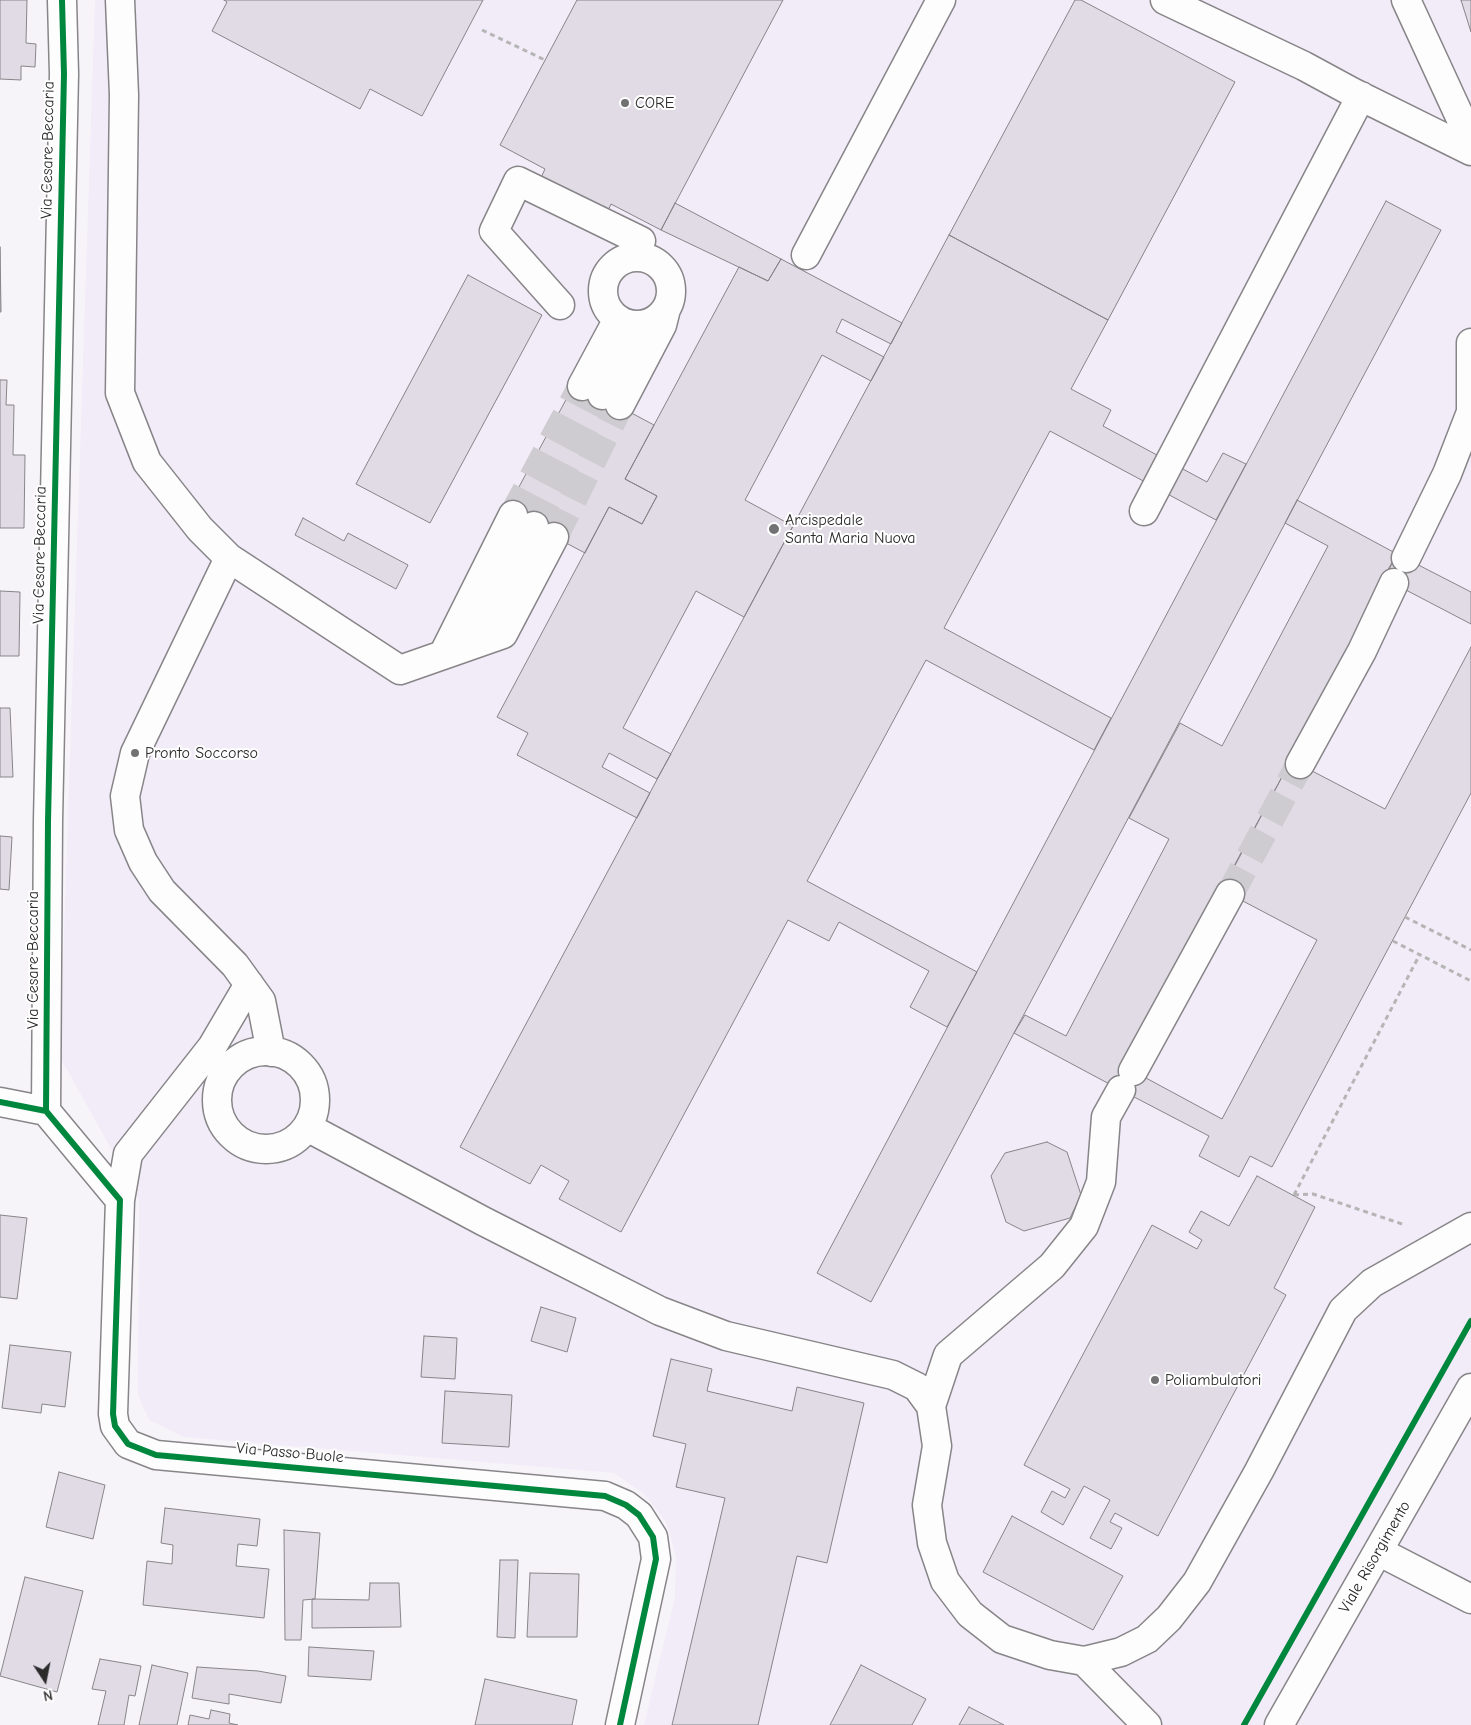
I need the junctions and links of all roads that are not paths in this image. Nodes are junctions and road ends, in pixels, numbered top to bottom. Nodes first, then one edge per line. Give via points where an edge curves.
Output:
1 (62, 0) edge
2 (120, 0) edge
3 (941, 0) edge
4 (1165, 0) edge
5 (1406, 0) edge
6 (1361, 96) junction
7 (1471, 141) edge
8 (1471, 150) edge
9 (806, 255) dead end
10 (630, 257) junction
11 (560, 305) dead end
12 (666, 309) junction
13 (629, 322) junction
14 (1471, 343) edge
15 (1144, 512) dead end
16 (229, 558) junction
17 (1406, 558) dead end
18 (1394, 583) dead end
19 (443, 655) junction
20 (1300, 764) tunnel mouth
21 (1230, 894) tunnel mouth
22 (249, 984) junction
23 (271, 1052) junction
24 (0, 1102) edge
25 (46, 1111) junction
26 (307, 1126) junction
27 (120, 1200) junction
28 (1471, 1227) edge
29 (1471, 1388) edge
30 (931, 1406) junction
31 (1378, 1551) junction
32 (1471, 1599) edge
33 (1084, 1661) junction
34 (620, 1725) edge
35 (1147, 1725) edge
36 (1279, 1725) edge

1 - 25 street, Via Cesare Beccaria via 64,74 48,821
2 - 16 street via 124,95 120,393 147,462 200,529
3 - 9 street
4 - 6 street
5 - 7 street
6 - 8 street
6 - 15 street
10 - 11 street via 641,241 518,181 494,231
10 - 12 street via 652,260 668,276 671,287
10 - 13 street via 610,269 604,285 604,302 610,311
12 - 13 street via 654,320
12 - 13 street via 662,325 601,396
14 - 17 street via 1471,412 1448,474
16 - 19 street via 400,670
16 - 22 street via 136,753 125,796 129,830 143,862 162,891
18 - 20 street via 1362,651
19 - 19 street via 503,634 534,526
21 - 30 street via 1106,1117 1101,1182 1084,1226 1052,1266 948,1355
22 - 23 street via 261,1001
22 - 27 street, Via Passo Buole via 212,1047 128,1154
23 - 26 street via 297,1062 307,1073 315,1100
23 - 26 street via 254,1053 227,1071 219,1086 220,1118 228,1132 254,1148 284,1146 298,1138
24 - 25 street
25 - 27 street
26 - 30 street via 660,1311 726,1336 894,1375 917,1388
27 - 34 street, Via Passo Buole via 113,1414 121,1437 136,1449 156,1455 605,1496 626,1505 647,1526 653,1537 656,1559
28 - 33 street via 1372,1283 1343,1310 1259,1472 1197,1582 1169,1618 1147,1639 1121,1652
29 - 31 street, Viale Risorgimento
30 - 33 street via 937,1446 927,1505 932,1544 945,1581 970,1614 1002,1639 1050,1655
31 - 32 street
31 - 36 street, Viale Risorgimento
33 - 35 street

